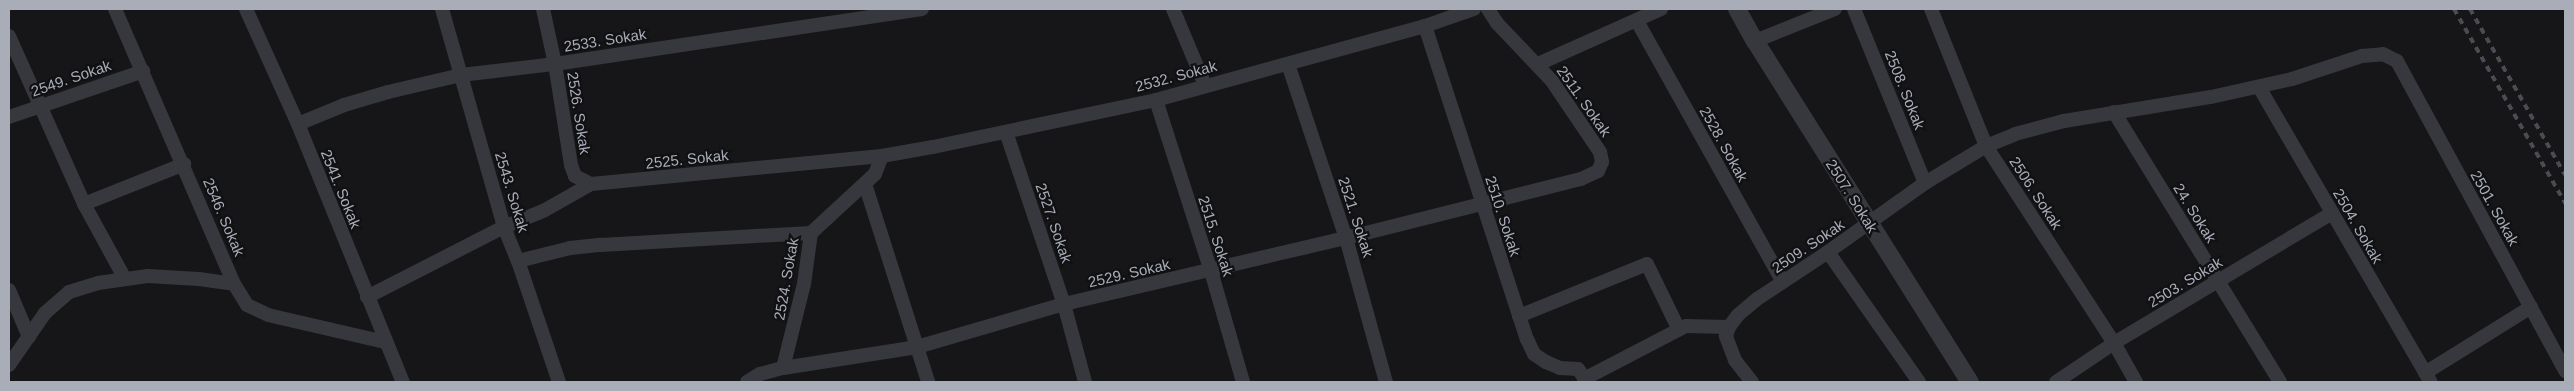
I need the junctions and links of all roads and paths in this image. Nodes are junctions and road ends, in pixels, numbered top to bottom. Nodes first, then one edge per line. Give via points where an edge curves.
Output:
1 (115, 9) edge
2 (246, 9) edge
3 (442, 9) edge
4 (543, 9) edge
5 (922, 9) edge
6 (1173, 9) edge
7 (1474, 9) edge
8 (1488, 9) edge
9 (1661, 9) edge
10 (1737, 9) edge
11 (1835, 9) edge
12 (1854, 9) edge
13 (1936, 10) edge
14 (868, 13) edge
15 (1637, 21) junction
16 (1425, 26) junction
17 (9, 36) edge
18 (1755, 41) junction
19 (555, 64) junction
20 (1288, 64) junction
21 (1538, 64) junction
22 (143, 71) junction
23 (461, 75) junction
24 (1205, 85) junction
25 (2259, 87) junction
26 (1156, 100) junction
27 (39, 106) junction
28 (2114, 112) junction
29 (9, 117) edge
30 (298, 124) junction
31 (1006, 132) junction
32 (1986, 146) junction
33 (882, 156) junction
34 (184, 164) junction
35 (591, 184) junction
36 (865, 184) junction
37 (1925, 184) junction
38 (1482, 202) junction
39 (84, 204) junction
40 (2332, 213) junction
41 (1870, 224) junction
42 (504, 227) junction
43 (811, 233) junction
44 (1346, 238) junction
45 (1828, 252) junction
46 (518, 261) junction
47 (1211, 271) junction
48 (125, 279) junction
49 (2219, 281) junction
50 (1783, 282) junction
51 (234, 284) junction
52 (9, 290) edge
53 (367, 297) junction
54 (1064, 304) junction
55 (2531, 307) junction
56 (1519, 316) junction
57 (1729, 326) junction
58 (1678, 330) junction
59 (29, 337) junction
60 (386, 342) junction
61 (2114, 343) junction
62 (917, 346) junction
63 (9, 365) edge
64 (783, 368) junction
65 (2565, 371) edge
66 (2428, 378) edge
67 (1585, 381) edge
68 (403, 382) edge
69 (559, 382) edge
70 (747, 382) edge
71 (928, 382) edge
72 (1085, 382) edge
73 (1243, 382) edge
74 (1386, 382) edge
75 (1752, 382) edge
76 (1918, 382) edge
77 (1970, 382) edge
78 (2056, 382) edge
79 (2136, 382) edge
80 (2280, 382) edge

1 - 22 street, 2546. Sokak
2 - 30 street, 2541. Sokak
3 - 23 street, 2543. Sokak
4 - 19 street, 2526. Sokak
5 - 14 street, 2533. Sokak
6 - 24 street
7 - 16 street, 2532. Sokak
8 - 21 street, 2511. Sokak via 1507,34
9 - 15 street
10 - 18 street, 2507. Sokak
11 - 18 street
12 - 37 street, 2508. Sokak
13 - 32 street, 2506. Sokak
14 - 19 street, 2533. Sokak
15 - 21 street
15 - 50 street, 2528. Sokak
16 - 20 street, 2532. Sokak
16 - 38 street, 2510. Sokak
17 - 27 street
18 - 41 street, 2507. Sokak
19 - 23 street, 2533. Sokak
19 - 35 street, 2526. Sokak via 572,166 575,176
20 - 24 street, 2532. Sokak
20 - 44 street, 2521. Sokak
21 - 38 street, 2511. Sokak via 1600,152 1602,162 1598,171 1581,179
22 - 27 street, 2549. Sokak
22 - 34 street, 2546. Sokak
23 - 30 street, 2533. Sokak via 379,94
23 - 42 street, 2543. Sokak
24 - 26 street, 2532. Sokak
25 - 28 street
25 - 40 street, 2504. Sokak
25 - 55 street, 2501. Sokak via 2362,56 2383,54 2396,61
26 - 31 street, 2532. Sokak
26 - 47 street, 2515. Sokak
27 - 29 street, 2549. Sokak
27 - 39 street
28 - 32 street via 2021,132
28 - 49 street, 24. Sokak
30 - 53 street, 2541. Sokak
31 - 33 street, 2532. Sokak
31 - 54 street, 2527. Sokak
32 - 37 street, 2509. Sokak
32 - 61 street, 2506. Sokak
33 - 35 street, 2525. Sokak
33 - 36 street, 2524. Sokak via 875,174
34 - 39 street
34 - 51 street, 2546. Sokak
35 - 42 street, 2525. Sokak via 545,210
36 - 43 street, 2524. Sokak
36 - 62 street
37 - 41 street, 2509. Sokak
38 - 44 street, 2529. Sokak
38 - 56 street, 2510. Sokak
39 - 48 street
40 - 49 street, 2503. Sokak
40 - 66 street, 2504. Sokak
41 - 45 street, 2509. Sokak
41 - 77 street, 2507. Sokak
42 - 46 street, 2543. Sokak
42 - 53 street, 2525. Sokak
43 - 46 street via 601,245 570,248
43 - 64 street, 2524. Sokak via 804,284
44 - 47 street, 2529. Sokak
44 - 74 street, 2521. Sokak
45 - 50 street, 2509. Sokak
45 - 76 street
46 - 69 street, 2543. Sokak
47 - 54 street, 2529. Sokak
47 - 73 street, 2515. Sokak
48 - 51 street via 148,276
48 - 59 street via 68,292 46,313
49 - 61 street, 2503. Sokak
49 - 80 street, 24. Sokak
50 - 57 street, 2509. Sokak via 1738,315
51 - 60 street, 2546. Sokak via 246,305 268,315
52 - 59 street
53 - 60 street, 2541. Sokak
54 - 62 street, 2529. Sokak
54 - 72 street, 2527. Sokak
55 - 65 street, 2501. Sokak
55 - 66 street
56 - 58 street via 1646,264
56 - 67 street, 2510. Sokak via 1534,354 1560,368 1578,368
57 - 58 street via 1686,326
57 - 75 street via 1726,336 1729,347
58 - 67 street
59 - 63 street
60 - 68 street, 2541. Sokak
61 - 78 street, 2503. Sokak
61 - 79 street, 2506. Sokak
62 - 64 street, 2529. Sokak
62 - 71 street
64 - 70 street via 760,374

